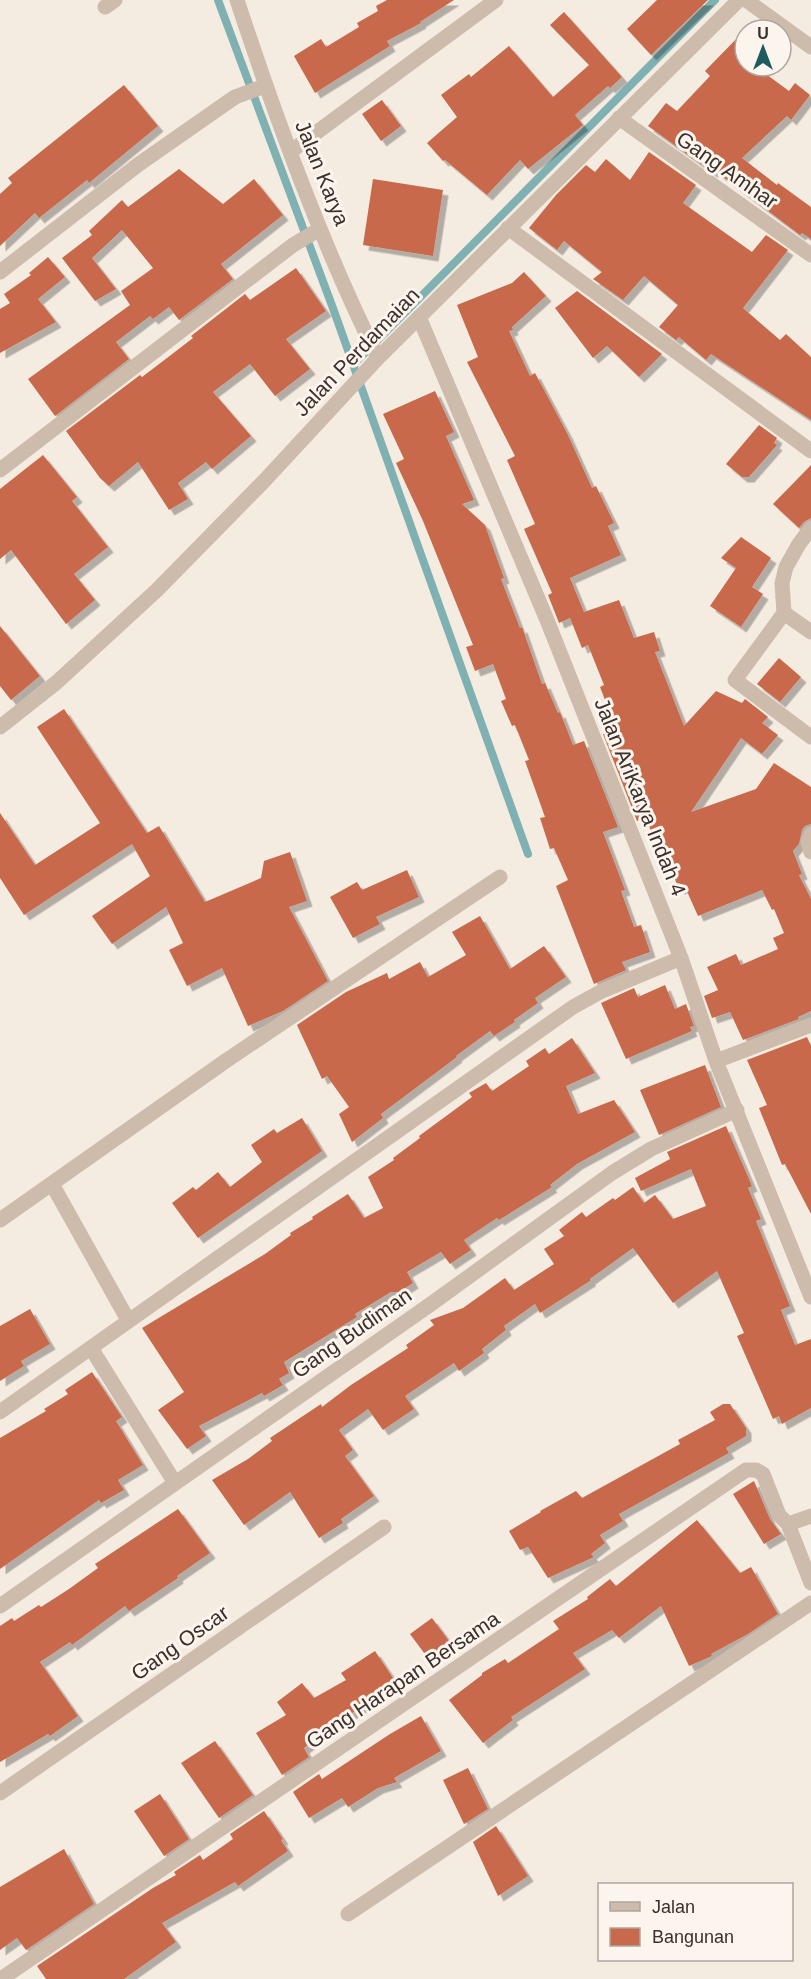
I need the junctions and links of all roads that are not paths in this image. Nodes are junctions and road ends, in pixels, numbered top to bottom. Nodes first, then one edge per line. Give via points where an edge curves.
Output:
1 (237, 0) edge
2 (496, 0) edge
3 (739, 0) edge
4 (746, 0) edge
5 (811, 47) edge
6 (261, 88) junction
7 (619, 118) junction
8 (290, 152) junction
9 (508, 228) junction
10 (315, 232) junction
11 (811, 255) edge
12 (0, 272) edge
13 (419, 317) junction
14 (377, 358) junction
15 (811, 451) edge
16 (0, 470) edge
17 (811, 528) edge
18 (784, 613) junction
19 (811, 632) edge
20 (0, 727) edge
21 (811, 737) edge
22 (811, 834) edge
23 (811, 852) edge
24 (500, 877) dead end
25 (681, 958) junction
26 (811, 1025) edge
27 (716, 1061) junction
28 (737, 1110) junction
29 (52, 1184) junction
30 (0, 1220) edge
31 (811, 1297) edge
32 (128, 1320) junction
33 (91, 1348) junction
34 (0, 1412) edge
35 (175, 1483) junction
36 (811, 1516) edge
37 (788, 1524) junction
38 (384, 1527) dead end
39 (811, 1583) edge
40 (811, 1603) edge
41 (0, 1606) edge
42 (0, 1793) edge
43 (348, 1914) dead end
44 (1, 1979) edge

1 - 6 street, Jalan Karya
2 - 8 street
3 - 7 street, Jalan Perdamaian
4 - 5 street
6 - 8 street, Jalan Karya
6 - 12 street via 235,97 139,164
7 - 9 street, Jalan Perdamaian
7 - 11 street, Gang Amhar
8 - 10 street, Jalan Karya
9 - 13 street, Jalan Perdamaian
9 - 15 street
10 - 14 street, Jalan Karya
10 - 16 street
13 - 14 street, Jalan Perdamaian
13 - 25 street, Jalan AriKarya Indah 4 via 547,620
14 - 20 street, Jalan Perdamaian via 157,590 57,682
17 - 18 street via 786,567 782,583
18 - 19 street
18 - 21 street via 735,680
22 - 23 street
24 - 29 street via 236,1053
25 - 27 street, Jalan AriKarya Indah 4
25 - 32 street via 573,1007
26 - 27 street
27 - 28 street, Jalan AriKarya Indah 4
28 - 31 street, Jalan AriKarya Indah 4
28 - 35 street, Gang Budiman via 651,1149 612,1173
29 - 30 street
29 - 32 street
32 - 33 street
33 - 34 street
33 - 35 street
35 - 41 street, Gang Budiman
36 - 37 street
37 - 39 street
37 - 44 street, Gang Harapan Bersama via 779,1515 763,1474 746,1470
38 - 42 street, Gang Oscar
40 - 43 street

